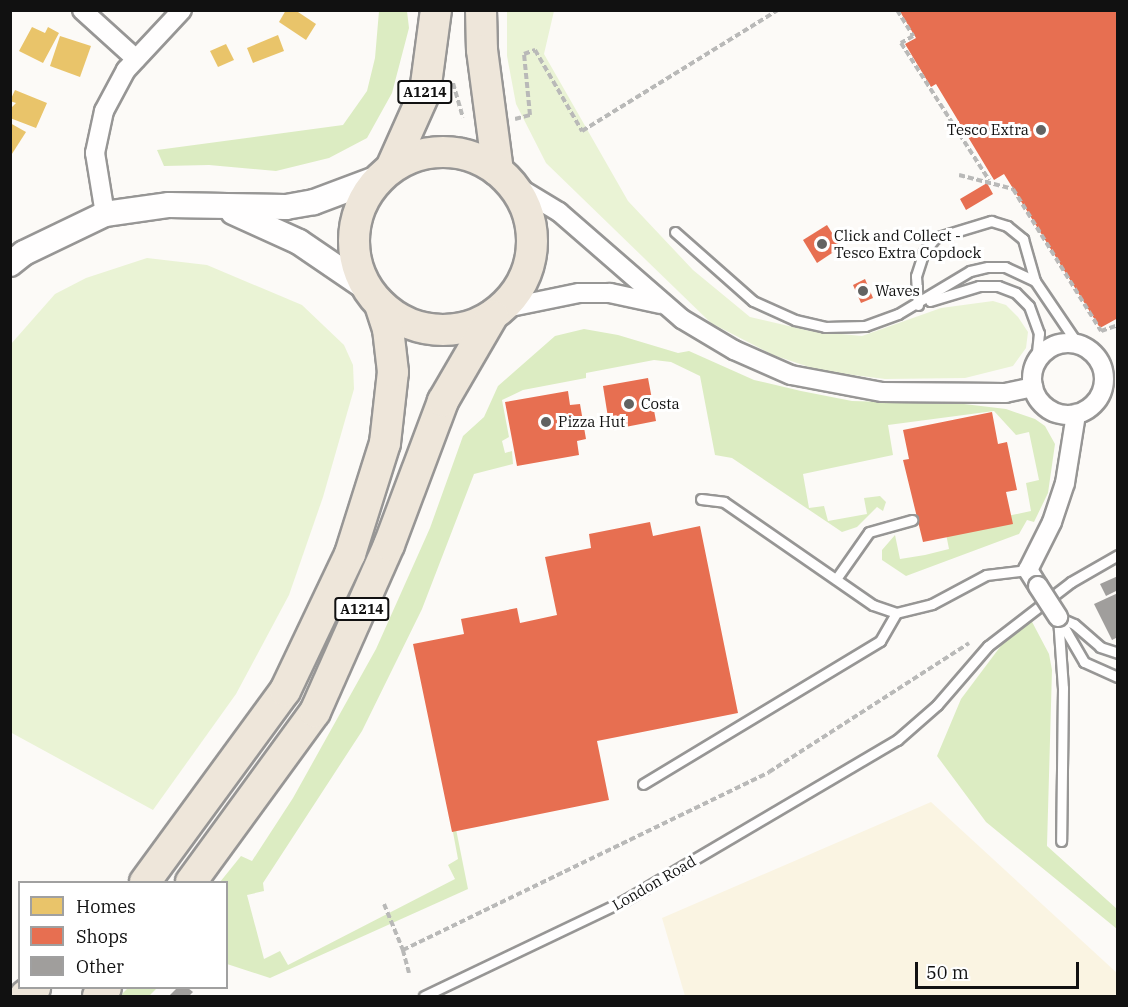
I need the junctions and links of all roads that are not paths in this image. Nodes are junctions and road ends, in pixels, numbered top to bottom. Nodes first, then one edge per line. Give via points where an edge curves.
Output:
1 (82, 10) edge
2 (182, 10) edge
3 (436, 10) edge
4 (481, 10) edge
5 (136, 59) junction
6 (386, 172) junction
7 (504, 177) junction
8 (224, 208) junction
9 (105, 214) junction
10 (675, 232) dead end
11 (10, 264) edge
12 (1035, 281) junction
13 (374, 297) junction
14 (663, 304) junction
15 (918, 304) junction
16 (497, 312) junction
17 (1077, 343) junction
18 (1036, 362) junction
19 (1110, 367) edge
20 (1033, 387) junction
21 (1076, 414) junction
22 (701, 498) dead end
23 (912, 520) dead end
24 (1118, 555) edge
25 (1028, 570) junction
26 (836, 579) junction
27 (896, 613) junction
28 (1058, 617) junction
29 (1118, 653) edge
30 (1118, 677) edge
31 (643, 784) dead end
32 (1061, 841) dead end
33 (146, 881) edge
34 (192, 881) edge
35 (442, 993) edge
36 (424, 996) edge

1 - 5 street
2 - 5 street
3 - 6 main road, A1214 via 425,92
4 - 7 main road via 482,50
5 - 9 street via 108,99 98,131 96,161
6 - 7 main road via 430,153 456,153 480,160
6 - 8 street via 314,202 286,207
6 - 13 main road via 361,206 354,239 357,263
7 - 14 street via 559,212
7 - 16 main road via 527,212 531,253 517,291
8 - 9 street via 170,205
8 - 13 street via 299,242
9 - 11 street via 24,253
10 - 15 lane via 744,295 795,320 825,327 865,326
12 - 15 lane via 1005,267 988,267 970,271
12 - 15 lane via 1023,239 1007,226 991,221 935,238 924,252 915,276
12 - 17 lane
13 - 16 main road via 398,318 421,327 447,330 474,324
13 - 33 main road, A1214 via 388,329 393,372 386,443 350,554 285,691
14 - 16 street via 610,293 579,293
14 - 20 street via 706,336 742,354 791,375 834,386 882,392 960,393 1005,393
15 - 18 lane via 979,286 998,286 1016,293 1029,306 1040,333
16 - 34 main road, A1214 via 442,401 389,545 315,712
17 - 18 street via 1059,344
17 - 19 street
18 - 20 street
19 - 21 street via 1101,394 1093,405
20 - 21 street via 1046,407
21 - 25 street via 1065,483 1052,522
22 - 26 lane via 724,502
23 - 26 lane via 869,531
24 - 35 lane, London Road via 1071,582 988,646 937,705 875,753 626,900
25 - 27 lane via 986,575 933,604
25 - 28 street, bridge
26 - 27 lane via 873,605
27 - 31 lane via 880,641
28 - 29 lane via 1074,624 1100,648
28 - 30 lane via 1084,662
28 - 32 lane via 1063,659
35 - 36 lane, London Road

